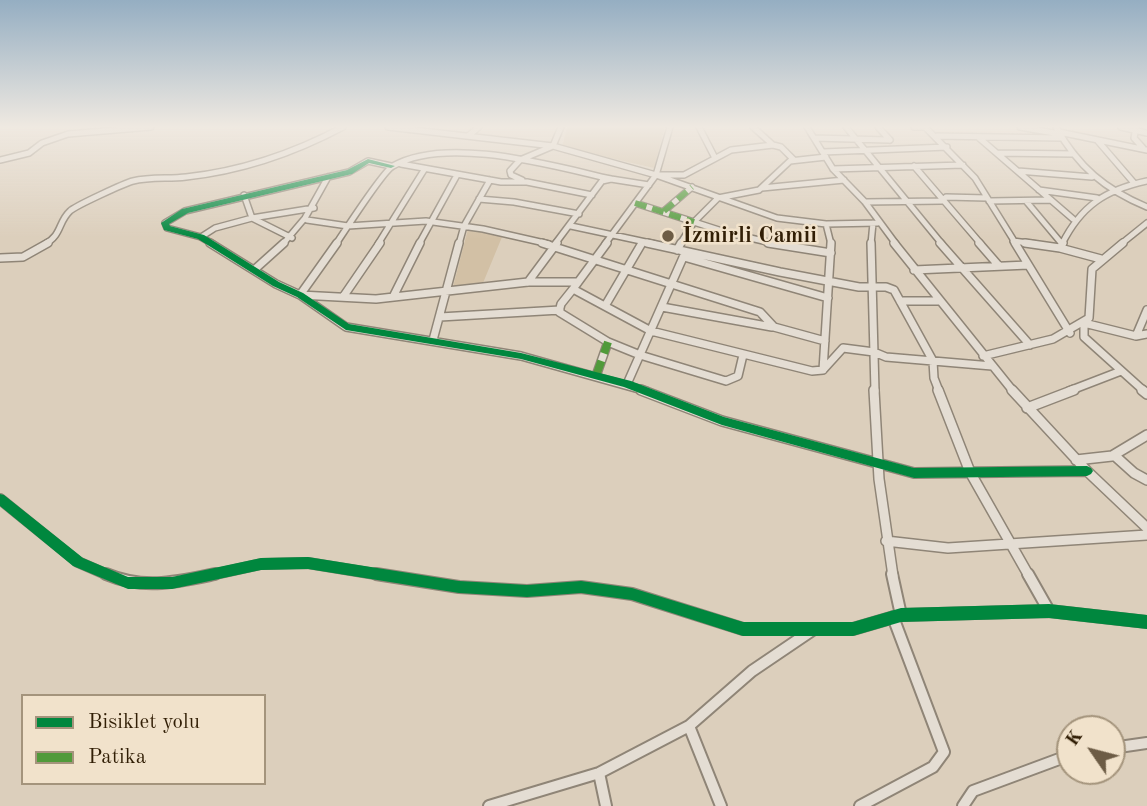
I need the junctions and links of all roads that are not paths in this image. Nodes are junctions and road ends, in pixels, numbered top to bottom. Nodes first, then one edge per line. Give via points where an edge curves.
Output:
1 (253, 165) edge
2 (362, 165) edge
3 (385, 165) edge
4 (398, 165) edge
5 (403, 165) edge
6 (516, 165) edge
7 (542, 165) edge
8 (619, 165) edge
9 (659, 165) edge
10 (703, 165) edge
11 (786, 165) edge
12 (830, 165) edge
13 (877, 165) edge
14 (963, 165) joint
15 (1010, 165) edge
16 (1082, 165) edge
17 (1118, 165) edge
18 (391, 166) junction
19 (914, 166) junction
20 (879, 167) junction
21 (833, 169) junction
22 (424, 170) junction
23 (1018, 172) junction
24 (457, 174) junction
25 (656, 175) junction
26 (328, 177) junction
27 (1092, 177) junction
28 (611, 179) junction
29 (490, 180) junction
30 (844, 180) junction
31 (1147, 181) edge
32 (527, 182) junction
33 (1134, 183) junction
34 (649, 185) junction
35 (692, 187) junction
36 (762, 188) junction
37 (1040, 190) junction
38 (1111, 191) junction
39 (244, 195) junction
40 (592, 195) junction
41 (479, 198) junction
42 (718, 198) junction
43 (1097, 198) junction
44 (943, 200) junction
45 (988, 200) junction
46 (1051, 200) junction
47 (1026, 201) junction
48 (865, 202) junction
49 (908, 202) junction
50 (635, 203) junction
51 (1147, 206) edge
52 (314, 208) junction
53 (664, 211) junction
54 (579, 214) junction
55 (252, 218) junction
56 (1073, 219) junction
57 (307, 220) junction
58 (433, 222) junction
59 (694, 222) junction
60 (393, 223) junction
61 (876, 223) junction
62 (1147, 223) edge
63 (826, 224) junction
64 (348, 226) junction
65 (464, 226) junction
66 (571, 226) junction
67 (612, 235) junction
68 (201, 237) junction
69 (292, 237) junction
70 (1013, 241) junction
71 (642, 242) junction
72 (556, 246) junction
73 (1061, 246) junction
74 (677, 250) junction
75 (831, 253) junction
76 (685, 254) junction
77 (0, 258) edge
78 (595, 259) junction
79 (1101, 259) junction
80 (1028, 265) junction
81 (999, 266) junction
82 (962, 268) junction
83 (627, 269) junction
84 (914, 270) junction
85 (254, 271) junction
86 (829, 281) junction
87 (528, 282) junction
88 (578, 282) junction
89 (672, 284) junction
90 (872, 288) junction
91 (573, 289) junction
92 (447, 291) junction
93 (300, 295) junction
94 (343, 297) junction
95 (393, 297) junction
96 (828, 298) junction
97 (900, 301) junction
98 (939, 301) junction
99 (604, 306) junction
100 (662, 307) junction
101 (560, 310) junction
102 (1147, 310) edge
103 (440, 317) junction
104 (1084, 323) junction
105 (774, 327) junction
106 (651, 331) junction
107 (1070, 333) junction
108 (1147, 334) edge
109 (1136, 336) junction
110 (433, 340) junction
111 (825, 341) junction
112 (608, 342) junction
113 (1030, 345) junction
114 (874, 352) junction
115 (640, 355) junction
116 (743, 355) junction
117 (983, 356) junction
118 (933, 361) junction
119 (992, 366) junction
120 (823, 370) junction
121 (1121, 371) junction
122 (596, 376) junction
123 (627, 384) junction
124 (1147, 394) edge
125 (1027, 408) junction
126 (1147, 435) edge
127 (1114, 455) junction
128 (1076, 460) junction
129 (877, 463) junction
130 (1087, 471) junction
131 (970, 472) junction
132 (1147, 480) edge
133 (0, 499) edge
134 (1147, 528) edge
135 (1147, 535) edge
136 (887, 541) junction
137 (1010, 544) junction
138 (1049, 611) junction
139 (897, 616) junction
140 (1147, 622) edge
141 (814, 629) junction
142 (689, 726) junction
143 (1147, 743) edge
144 (1126, 746) edge
145 (1056, 760) edge
146 (599, 774) junction
147 (494, 805) edge
148 (606, 806) edge
149 (722, 806) edge
150 (860, 806) edge
151 (963, 806) edge

1 - 77 street via 188,177 132,181 70,211 55,239 23,257
2 - 26 street
3 - 18 street
4 - 18 street
5 - 22 street
6 - 32 street via 511,175
7 - 28 street
8 - 25 street
9 - 25 street
10 - 25 street via 684,175
11 - 36 street
12 - 21 street
13 - 20 street
14 - 19 street
14 - 45 street
15 - 23 street
16 - 27 street
17 - 33 street
18 - 64 street
19 - 20 street
19 - 44 street
20 - 21 street
20 - 49 street
21 - 30 street
22 - 24 street
22 - 60 street
23 - 27 street
23 - 37 street
24 - 29 street
24 - 58 street
25 - 34 street
25 - 35 street
26 - 39 street
26 - 52 street
27 - 38 street
28 - 34 street
28 - 40 street via 602,181
29 - 32 street
29 - 41 street
30 - 36 street
30 - 48 street
31 - 33 street
32 - 40 street
33 - 38 street
34 - 50 street
35 - 42 street
35 - 53 street
36 - 42 street
37 - 43 street
37 - 46 street
38 - 43 street
38 - 51 street
39 - 55 street
39 - 68 street via 185,211 164,223 167,228
40 - 54 street
41 - 54 street
41 - 65 street
42 - 59 street
42 - 63 street via 777,218
43 - 56 street
44 - 45 street
44 - 49 street
44 - 81 street
45 - 47 street
45 - 70 street
46 - 47 street
46 - 56 street
47 - 73 street
48 - 49 street
48 - 61 street
49 - 82 street
50 - 53 street
50 - 67 street
52 - 55 street
52 - 57 street
53 - 59 street
54 - 66 street
55 - 68 street via 215,228
55 - 69 street
56 - 73 street
57 - 64 street
57 - 69 street
58 - 60 street
58 - 65 street
58 - 95 street
59 - 74 street
59 - 75 street via 773,244
60 - 64 street
60 - 94 street
61 - 63 street
61 - 84 street
61 - 90 street
62 - 79 street
63 - 75 street
64 - 93 street
65 - 72 street
65 - 92 street
66 - 67 street
66 - 72 street
67 - 71 street
67 - 78 street
68 - 85 street
69 - 85 street
70 - 73 street
70 - 80 street
71 - 74 street
71 - 83 street
72 - 78 street
72 - 87 street
73 - 79 street
74 - 76 street
75 - 86 street
76 - 86 street
76 - 89 street
76 - 96 street
78 - 83 street
78 - 88 street
79 - 104 street via 1092,269 1089,318
80 - 81 street
80 - 107 street
81 - 82 street
82 - 84 street
82 - 113 street
83 - 89 street
83 - 99 street
84 - 98 street
85 - 93 street
86 - 90 street
86 - 96 street
87 - 88 street
87 - 92 street
88 - 91 street
89 - 100 street
89 - 105 street via 760,312
90 - 97 street via 894,290
90 - 114 street
91 - 99 street
91 - 101 street
92 - 95 street
92 - 103 street
93 - 94 street
93 - 110 street via 346,327
94 - 95 street
96 - 111 street
97 - 98 street
97 - 118 street
98 - 117 street
99 - 106 street
100 - 105 street
100 - 106 street
101 - 103 street
101 - 112 street
102 - 109 street
103 - 110 street
104 - 107 street
104 - 109 street
104 - 121 street via 1084,337
105 - 111 street
106 - 115 street
106 - 116 street
107 - 113 street
108 - 109 street
110 - 122 street
111 - 120 street
112 - 115 street
112 - 122 street
113 - 117 street
114 - 118 street
114 - 120 street via 843,348
114 - 129 street
115 - 116 street via 726,381 738,376
115 - 123 street
116 - 120 street
117 - 119 street
118 - 119 street
118 - 131 street via 934,378
119 - 125 street
121 - 124 street
121 - 125 street
122 - 123 street
123 - 129 street via 722,421
125 - 128 street
126 - 127 street
127 - 128 street
127 - 132 street
128 - 130 street
129 - 131 street via 914,473
129 - 136 street
130 - 131 street
130 - 134 street
131 - 137 street
133 - 141 street via 78,562 128,583 172,583 261,564 308,563 459,587 527,592 581,587 632,594 743,629
135 - 137 street
136 - 137 street via 948,548
136 - 139 street
137 - 138 street
138 - 139 street
138 - 140 street
139 - 141 street via 853,629
139 - 150 street via 944,752 933,767
141 - 142 street via 752,671
142 - 146 street
142 - 149 street
143 - 144 street
145 - 151 street via 973,791
146 - 147 street
146 - 148 street

